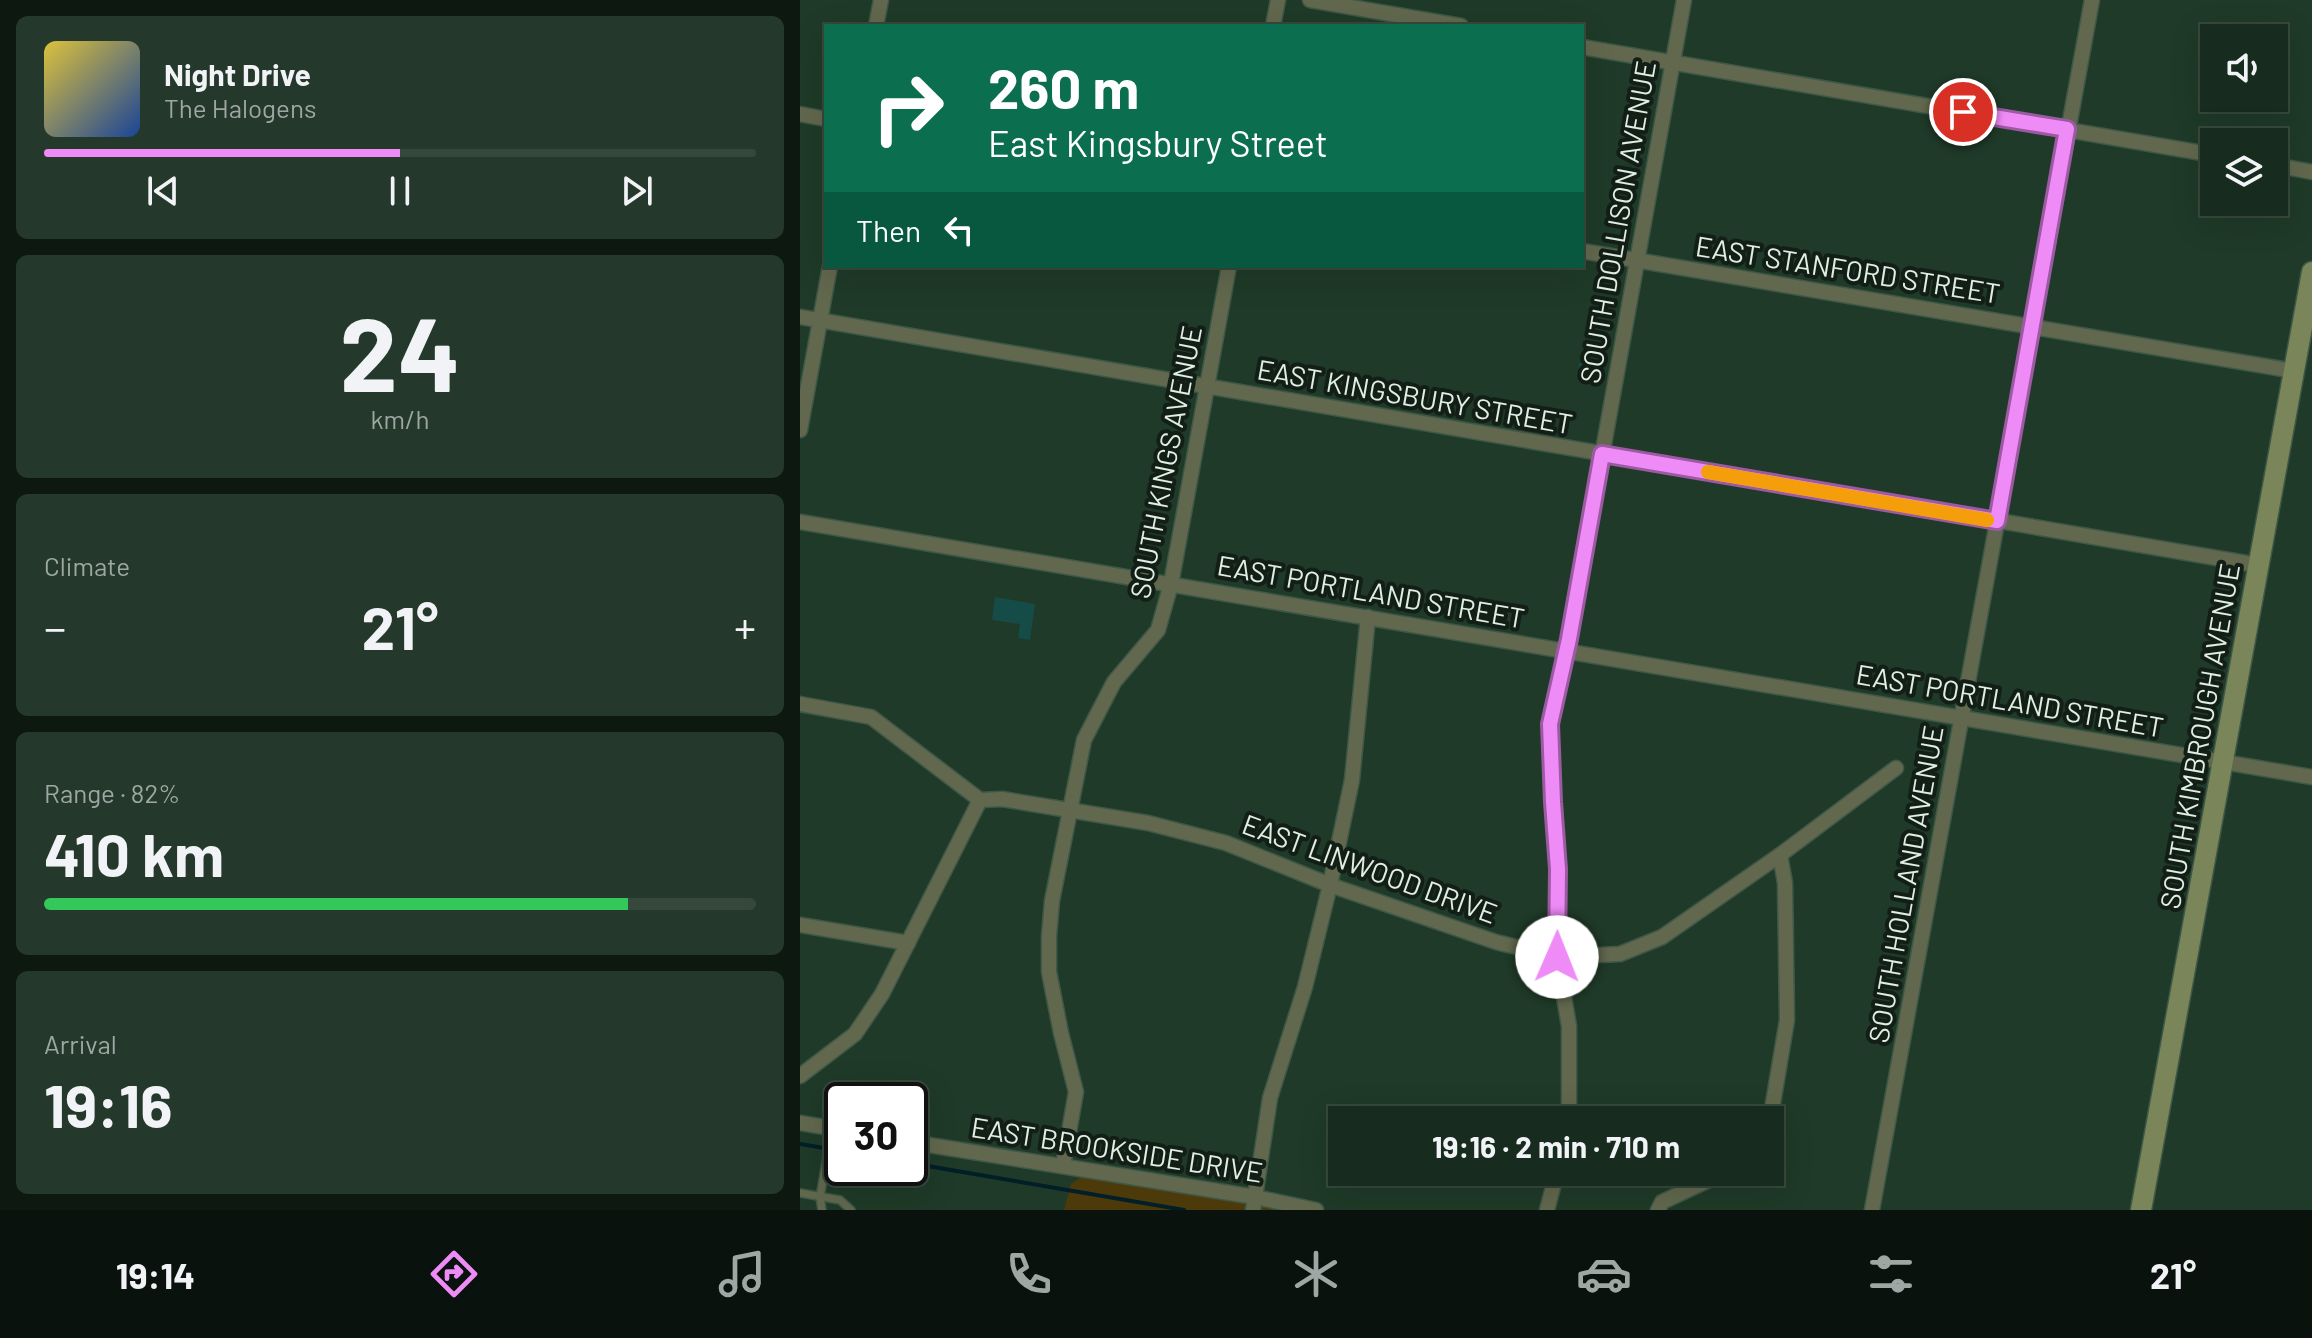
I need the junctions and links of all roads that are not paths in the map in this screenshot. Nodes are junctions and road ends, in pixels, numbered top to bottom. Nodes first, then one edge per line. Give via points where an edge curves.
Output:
1 (881, 0) edge
2 (1278, 0) edge
3 (1310, 0) edge
4 (1684, 0) edge
5 (2092, 0) edge
6 (876, 24) edge
7 (1273, 24) edge
8 (1449, 24) edge
9 (1584, 47) edge
10 (1673, 62) junction
11 (800, 114) edge
12 (824, 119) edge
13 (2067, 129) junction
14 (2200, 153) edge
15 (2288, 168) edge
16 (2312, 172) edge
17 (1584, 251) edge
18 (1636, 261) junction
19 (830, 268) edge
20 (1229, 268) edge
21 (2312, 272) edge
22 (800, 317) edge
23 (820, 320) junction
24 (2032, 326) junction
25 (2294, 371) junction
26 (1207, 386) junction
27 (800, 430) edge
28 (1602, 454) junction
29 (1997, 521) junction
30 (800, 522) edge
31 (2258, 565) junction
32 (1171, 584) junction
33 (1368, 617) junction
34 (1567, 651) junction
35 (800, 704) edge
36 (1962, 719) junction
37 (2222, 762) junction
38 (1896, 768) dead end
39 (2312, 777) edge
40 (980, 800) junction
41 (1071, 812) junction
42 (1780, 855) junction
43 (1330, 885) junction
44 (800, 925) edge
45 (908, 943) junction
46 (1557, 957) junction
47 (800, 1076) edge
48 (1569, 1106) edge
49 (1773, 1106) edge
50 (800, 1123) edge
51 (824, 1130) edge
52 (928, 1145) edge
53 (1063, 1166) junction
54 (824, 1176) edge
55 (1553, 1186) edge
56 (1696, 1186) edge
57 (800, 1193) edge
58 (820, 1197) junction
59 (1254, 1204) edge
60 (822, 1210) edge
61 (851, 1210) edge
62 (1316, 1210) edge
63 (1547, 1210) edge
64 (1658, 1210) edge
65 (1872, 1210) edge
66 (2141, 1210) edge

1 - 6 street
2 - 7 street
3 - 8 street
4 - 10 street, SOUTH DOLLISON AVENUE
5 - 13 street, SOUTH HOLLAND AVENUE
9 - 10 street
10 - 13 street
10 - 18 street, SOUTH DOLLISON AVENUE
11 - 12 street
13 - 14 street
13 - 24 street, SOUTH HOLLAND AVENUE
15 - 16 street
17 - 18 street, EAST STANFORD STREET
18 - 24 street, EAST STANFORD STREET
18 - 28 street, SOUTH DOLLISON AVENUE
19 - 23 street
20 - 26 street, SOUTH KINGS AVENUE
21 - 25 main road, SOUTH KIMBROUGH AVENUE
22 - 23 street, EAST KINGSBURY STREET
23 - 26 street, EAST KINGSBURY STREET
23 - 27 street
24 - 25 street, EAST STANFORD STREET
24 - 29 street, SOUTH HOLLAND AVENUE
25 - 31 main road, SOUTH KIMBROUGH AVENUE
26 - 28 street, EAST KINGSBURY STREET
26 - 32 street, SOUTH KINGS AVENUE
28 - 29 street, EAST KINGSBURY STREET
28 - 34 street, SOUTH DOLLISON AVENUE
29 - 31 street, EAST KINGSBURY STREET
29 - 36 street, SOUTH HOLLAND AVENUE
30 - 32 street, EAST PORTLAND STREET
31 - 37 main road, SOUTH KIMBROUGH AVENUE
32 - 33 street, EAST PORTLAND STREET
32 - 41 street, SOUTH KINGS AVENUE via 1158,630 1114,682 1084,740
33 - 34 street, EAST PORTLAND STREET
33 - 43 street via 1352,780
34 - 36 street, EAST PORTLAND STREET
34 - 46 street, SOUTH DOLLISON AVENUE via 1550,724
35 - 40 street via 871,717
36 - 37 street, EAST PORTLAND STREET
36 - 65 street, SOUTH HOLLAND AVENUE
37 - 39 street, EAST PORTLAND STREET
37 - 66 main road, SOUTH KIMBROUGH AVENUE
38 - 42 street, EAST LINWOOD DRIVE
40 - 41 street, EAST LINWOOD DRIVE
40 - 45 street
41 - 43 street, EAST LINWOOD DRIVE via 1148,823 1226,843
41 - 53 street, SOUTH KINGS AVENUE via 1049,936 1049,972 1076,1092
42 - 46 street, EAST LINWOOD DRIVE via 1662,937 1620,954
42 - 49 street via 1787,1020
43 - 46 street, EAST LINWOOD DRIVE via 1496,942
43 - 59 street via 1270,1098
44 - 45 street
45 - 47 street via 855,1034
46 - 48 street, SOUTH DOLLISON AVENUE via 1569,1026
50 - 51 street
52 - 53 street, EAST BROOKSIDE DRIVE
53 - 59 street, EAST BROOKSIDE DRIVE
54 - 58 lane
55 - 63 street
56 - 64 street via 1662,1202
57 - 58 lane
58 - 60 lane
58 - 61 lane via 840,1200
59 - 62 street, EAST BROOKSIDE DRIVE

